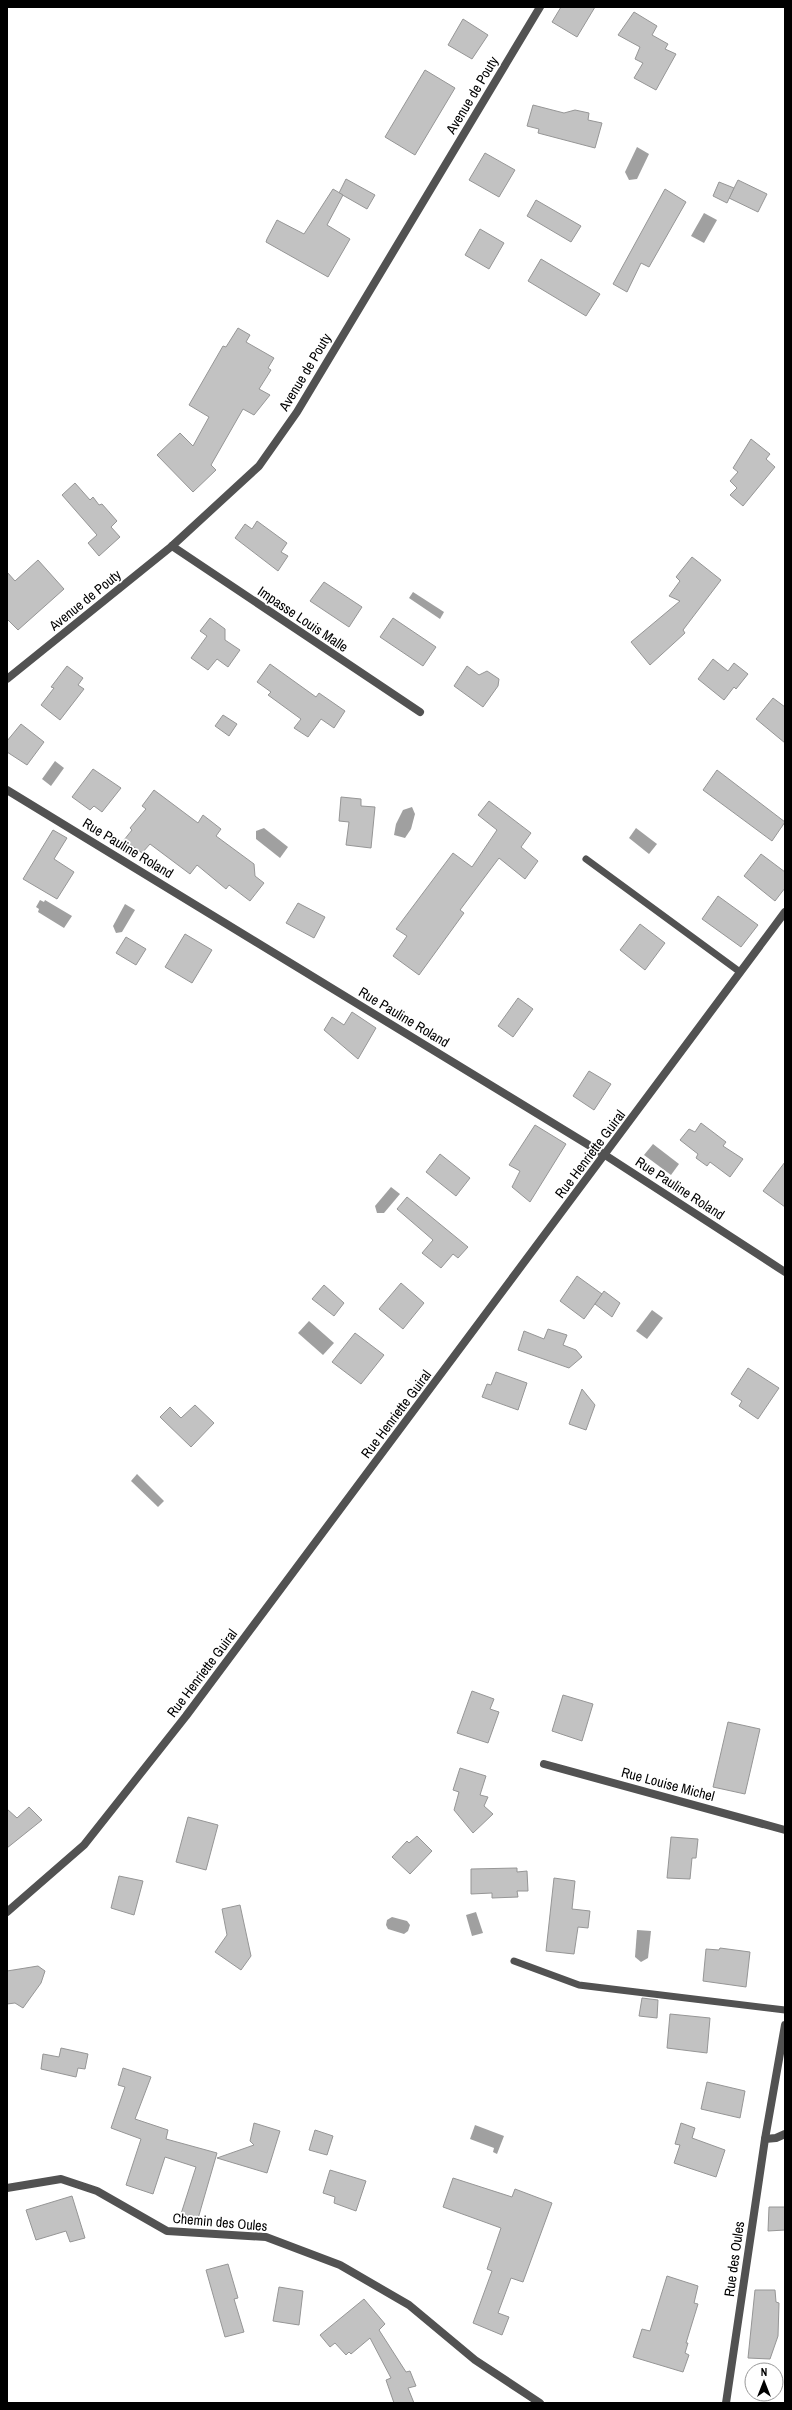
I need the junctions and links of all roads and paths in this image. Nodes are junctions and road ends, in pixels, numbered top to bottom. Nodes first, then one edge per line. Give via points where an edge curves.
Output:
1 (540, 7) edge
2 (172, 546) junction
3 (7, 678) edge
4 (420, 712) dead end
5 (7, 790) edge
6 (586, 859) dead end
7 (785, 912) edge
8 (740, 972) junction
9 (605, 1155) junction
10 (785, 1272) edge
11 (544, 1764) dead end
12 (785, 1830) edge
13 (7, 1912) edge
14 (514, 1961) dead end
15 (785, 2010) edge
16 (785, 2025) edge
17 (785, 2134) edge
18 (765, 2139) junction
19 (7, 2188) edge
20 (540, 2403) edge
21 (726, 2403) edge

1 - 2 street, Avenue de Pouty via 296,412 258,466
2 - 3 street, Avenue de Pouty
2 - 4 street, Impasse Louis Malle
5 - 9 street, Rue Pauline Roland
6 - 8 lane
7 - 8 street, Rue Henriette Guiral
8 - 9 street, Rue Henriette Guiral
9 - 10 street, Rue Pauline Roland
9 - 13 street, Rue Henriette Guiral via 157,1753 84,1845
11 - 12 street, Rue Louise Michel
14 - 15 lane via 579,1985
16 - 18 street
17 - 18 street
18 - 21 street, Rue des Oules
19 - 20 street, Chemin des Oules via 61,2178 97,2191 167,2231 266,2237 340,2265 409,2305 475,2360

